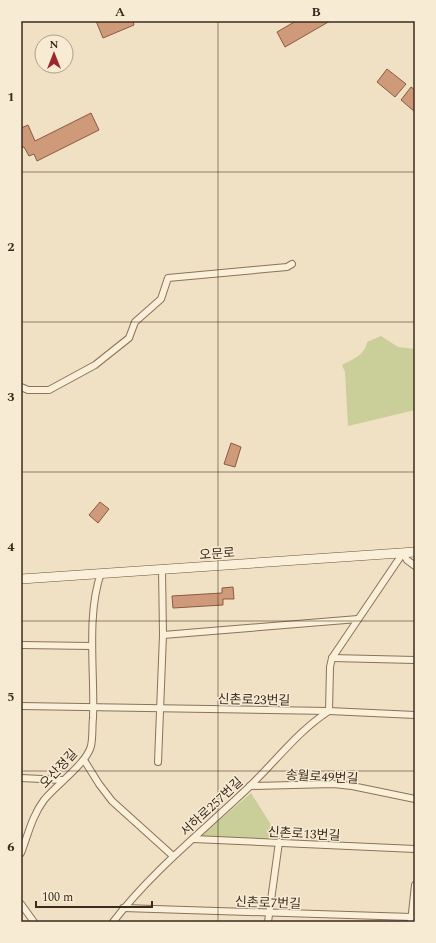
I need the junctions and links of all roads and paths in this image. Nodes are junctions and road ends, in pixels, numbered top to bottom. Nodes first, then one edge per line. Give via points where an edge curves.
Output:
1 (292, 264) dead end
2 (21, 387) edge
3 (415, 552) edge
4 (403, 553) junction
5 (415, 566) edge
6 (162, 569) junction
7 (101, 573) junction
8 (21, 579) edge
9 (358, 619) junction
10 (163, 635) junction
11 (21, 645) edge
12 (92, 646) junction
13 (332, 658) junction
14 (415, 660) edge
15 (21, 706) edge
16 (93, 707) junction
17 (159, 709) junction
18 (328, 711) junction
19 (415, 715) edge
20 (84, 760) junction
21 (158, 762) dead end
22 (21, 778) edge
23 (62, 780) junction
24 (250, 786) junction
25 (415, 799) edge
26 (193, 839) junction
27 (279, 842) junction
28 (415, 849) edge
29 (21, 851) edge
30 (173, 856) junction
31 (415, 885) edge
32 (21, 904) edge
33 (123, 908) junction
34 (269, 913) junction
35 (411, 920) edge
36 (34, 922) edge
37 (113, 922) edge
38 (268, 922) edge

1 - 2 street via 286,267 168,278 161,299 135,322 130,338 95,365 49,390 28,390
3 - 4 street, 오문로
4 - 5 street
4 - 6 street, 오문로
4 - 9 street
6 - 7 street, 오문로
6 - 10 street
7 - 8 street, 오문로
7 - 12 street, 오산정길 via 96,586
9 - 10 street
9 - 13 street
10 - 17 street
11 - 12 street
12 - 16 street, 오산정길
13 - 14 street
13 - 18 street
15 - 16 street, 신촌로23번길
16 - 17 street, 신촌로23번길
16 - 20 street, 오산정길 via 91,746
17 - 18 street, 신촌로23번길
17 - 21 street
18 - 19 street, 신촌로23번길
18 - 24 street, 서하로257번길 via 312,722
20 - 23 street, 오산정길
20 - 30 street via 112,801
22 - 23 street
23 - 29 street, 오산정길 via 39,808
24 - 25 street, 송월로49번길 via 333,784
24 - 26 street, 서하로257번길
26 - 27 street, 신촌로13번길
26 - 30 street, 서하로257번길
27 - 28 street, 신촌로13번길
27 - 34 street
30 - 33 street, 서하로257번길
31 - 35 street
32 - 36 street
33 - 34 street, 신촌로7번길
33 - 37 street, 서하로257번길
34 - 35 street, 신촌로7번길
34 - 38 street

